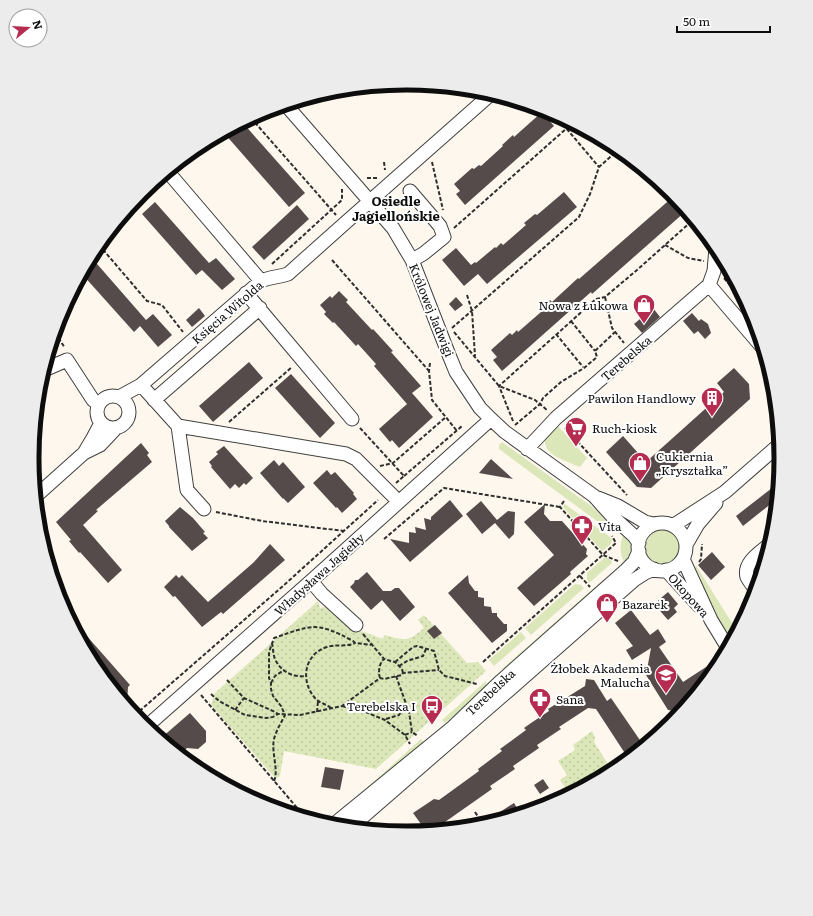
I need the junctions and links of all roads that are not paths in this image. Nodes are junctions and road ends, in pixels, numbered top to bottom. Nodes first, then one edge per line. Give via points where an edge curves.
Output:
1 (485, 99) edge
2 (290, 109) edge
3 (171, 176) edge
4 (410, 192) dead end
5 (370, 201) junction
6 (715, 259) edge
7 (412, 260) junction
8 (259, 279) junction
9 (709, 285) junction
10 (246, 293) junction
11 (260, 308) junction
12 (749, 325) edge
13 (51, 367) edge
14 (141, 386) junction
15 (119, 397) junction
16 (154, 400) junction
17 (98, 404) junction
18 (128, 408) junction
19 (352, 419) road end
20 (491, 420) junction
21 (101, 423) junction
22 (178, 426) junction
23 (116, 428) junction
24 (527, 449) junction
25 (774, 450) edge
26 (84, 453) junction
27 (41, 492) edge
28 (725, 492) junction
29 (594, 496) junction
30 (399, 502) junction
31 (204, 509) road end
32 (654, 524) junction
33 (674, 525) junction
34 (687, 543) junction
35 (639, 547) junction
36 (761, 551) edge
37 (683, 559) junction
38 (660, 570) junction
39 (312, 581) junction
40 (751, 583) edge
41 (711, 620) junction
42 (356, 625) road end
43 (725, 643) edge
44 (151, 722) edge
45 (340, 819) edge
46 (357, 822) edge

1 - 5 street, Księcia Witolda
2 - 5 street, Królowej Jadwigi
3 - 8 street
4 - 7 street via 440,226 444,237
5 - 7 street, Królowej Jadwigi via 393,228
5 - 8 street, Księcia Witolda via 288,274 279,278
6 - 9 street
7 - 20 street, Królowej Jadwigi via 456,372
8 - 10 street, Księcia Witolda
9 - 12 street
9 - 24 street, Terebelska via 556,418
10 - 11 street
10 - 14 street, Księcia Witolda
11 - 16 street
11 - 19 street
13 - 17 street via 67,360
14 - 15 street, Księcia Witolda
14 - 16 street
14 - 18 street, Księcia Witolda
15 - 17 street via 107,396
15 - 18 street
16 - 22 street
17 - 21 street via 96,414
18 - 23 street via 128,418
20 - 24 street, Królowej Jadwigi
20 - 30 street, Władysława Jagiełły
21 - 23 street
21 - 26 street
22 - 30 street via 346,454 356,459
22 - 31 street via 187,490
23 - 26 street via 100,445
24 - 29 street, Królowej Jadwigi
25 - 28 street
26 - 27 street
28 - 33 street
28 - 34 street via 698,524
29 - 32 street, Królowej Jadwigi
29 - 35 street, Królowej Jadwigi via 634,536
30 - 39 street, Władysława Jagiełły
32 - 33 street via 660,522
32 - 35 street via 644,531
33 - 34 street
34 - 37 street
35 - 38 street via 644,562
35 - 45 street, Terebelska via 634,562 626,570 453,727
36 - 40 street via 751,560 747,568 747,577
37 - 38 street via 673,568
37 - 41 street, Okopowa
38 - 41 street, Okopowa via 681,585
38 - 46 street, Terebelska via 645,573 634,580
39 - 42 street via 322,594
39 - 44 street, Władysława Jagiełły
41 - 43 street, Okopowa

